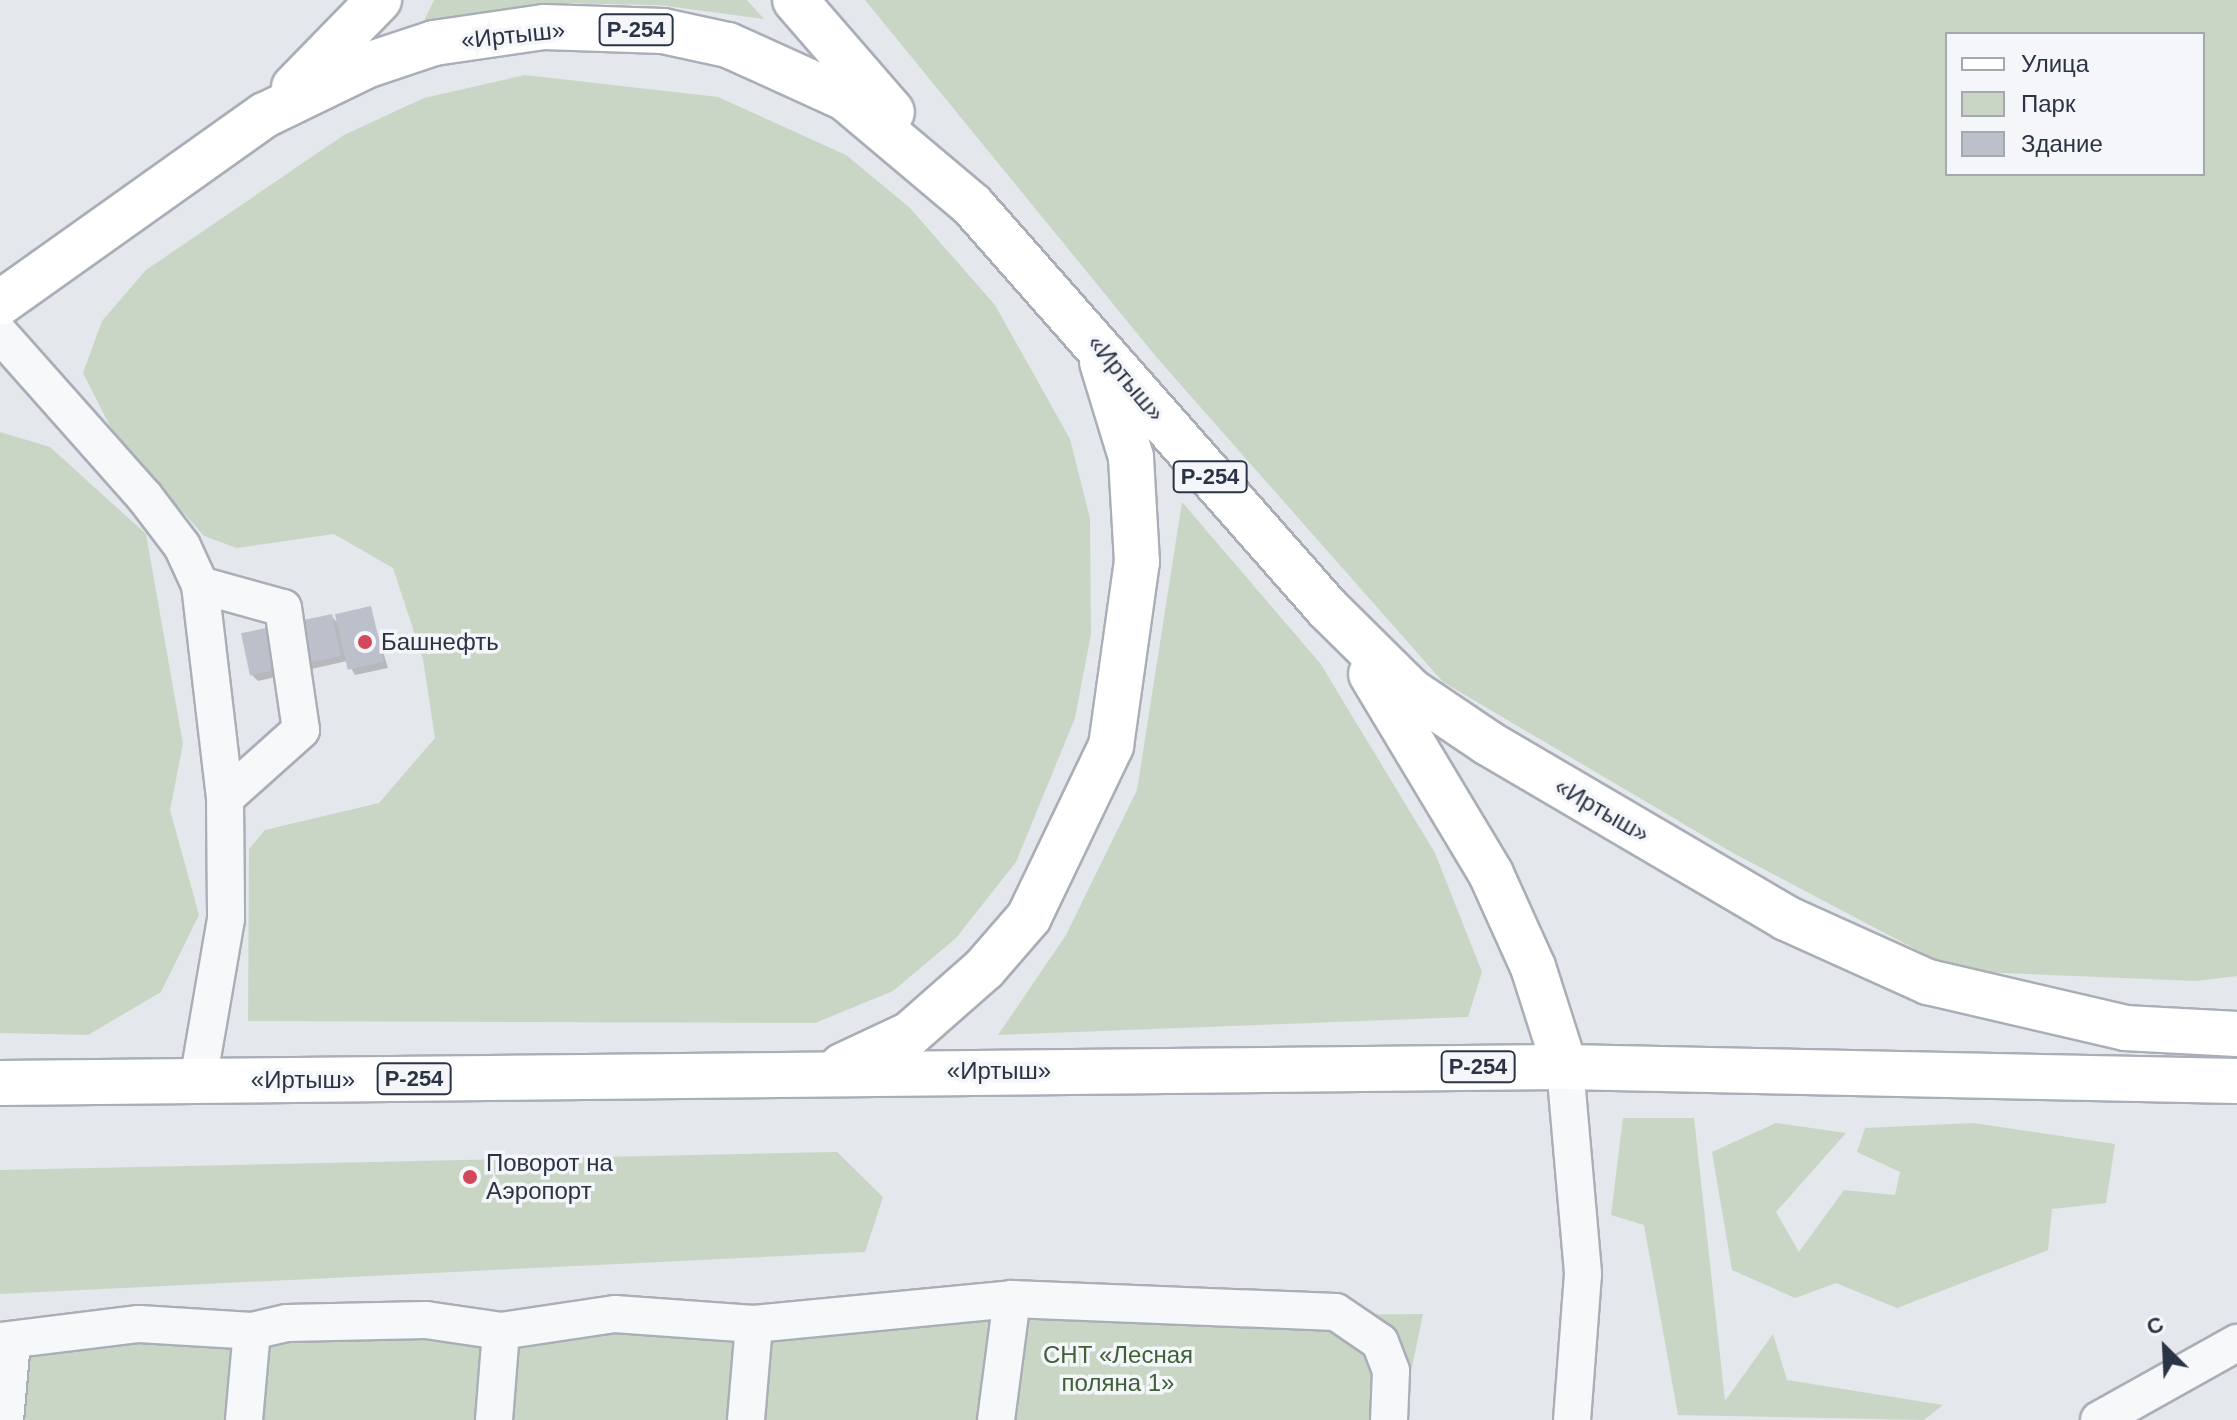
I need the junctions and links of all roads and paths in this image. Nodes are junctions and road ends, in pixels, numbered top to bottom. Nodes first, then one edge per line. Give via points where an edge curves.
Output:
1 (379, 0) edge
2 (795, 0) edge
3 (265, 115) junction
4 (972, 205) junction
5 (0, 303) edge
6 (0, 334) edge
7 (1096, 342) junction
8 (200, 585) junction
9 (1327, 608) junction
10 (225, 798) junction
11 (2237, 1034) edge
12 (1565, 1067) junction
13 (829, 1072) junction
14 (198, 1081) junction
15 (2237, 1081) edge
16 (0, 1083) edge
17 (1012, 1299) junction
18 (754, 1324) junction
19 (252, 1331) junction
20 (501, 1331) junction
21 (6, 1342) edge
22 (2237, 1343) edge
23 (5, 1420) edge
24 (244, 1420) edge
25 (494, 1420) edge
26 (746, 1420) edge
27 (996, 1420) edge
28 (1389, 1420) edge
29 (1572, 1420) edge
30 (2099, 1420) edge

1 - 3 main road
2 - 4 main road
3 - 4 main road, «Иртыш» / Р-254 via 368,65 434,43 544,27 663,31 781,64 845,98
3 - 5 main road, «Иртыш» / Р-254
4 - 7 main road, «Иртыш» / Р-254
6 - 8 street via 144,496 182,546
7 - 9 main road, «Иртыш» / Р-254
7 - 13 main road via 1131,457 1137,562 1111,746 1029,917 984,969 910,1034
8 - 10 street
8 - 10 street via 283,608 301,730
9 - 11 main road, «Иртыш» / Р-254 via 1411,691 1786,918 1928,982 2043,1013 2125,1028
9 - 12 main road via 1423,751 1491,874 1533,967
10 - 14 street via 226,919
12 - 13 main road, «Иртыш» / Р-254
12 - 15 main road, «Иртыш» / Р-254
12 - 29 street via 1583,1274
13 - 14 main road, «Иртыш» / Р-254
14 - 16 main road, «Иртыш» / Р-254
17 - 18 street
17 - 27 street
17 - 28 street via 1336,1312 1380,1342 1391,1371
18 - 20 street via 615,1314
18 - 26 street
19 - 20 street via 287,1323 426,1320
19 - 21 street via 139,1324 56,1329
19 - 24 street
20 - 25 street
21 - 23 street
22 - 30 street

